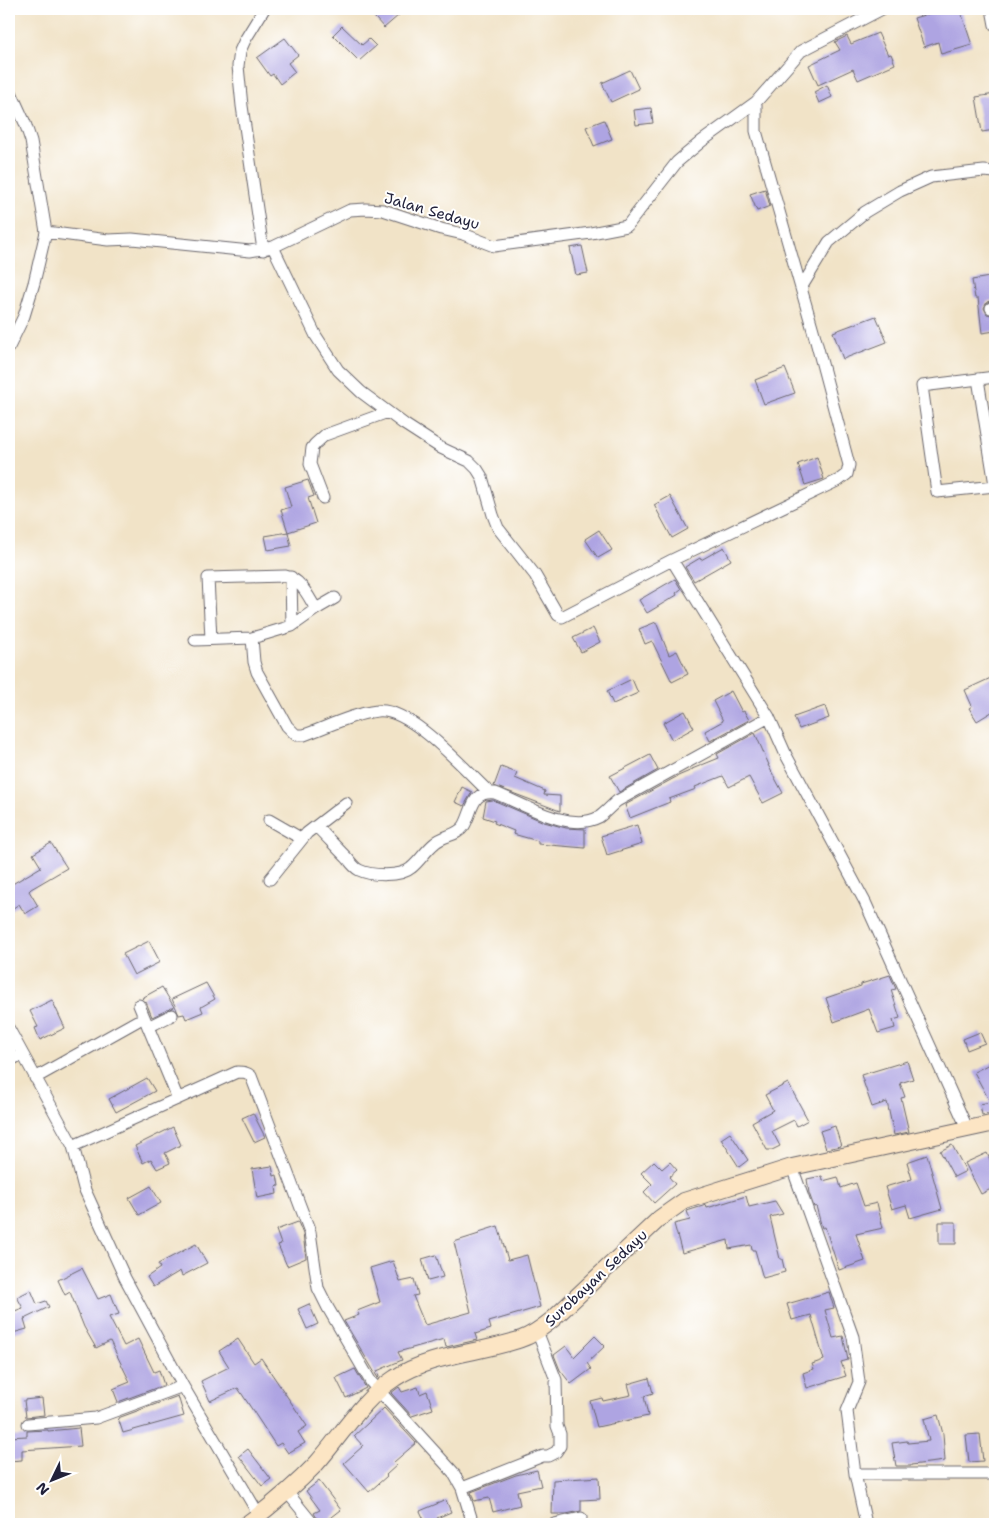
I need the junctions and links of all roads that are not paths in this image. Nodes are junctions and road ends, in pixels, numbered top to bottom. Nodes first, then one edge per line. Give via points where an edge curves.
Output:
1 (264, 9) edge
2 (882, 9) edge
3 (992, 9) edge
4 (995, 25) edge
5 (9, 88) edge
6 (756, 102) junction
7 (995, 172) edge
8 (46, 232) junction
9 (268, 248) junction
10 (801, 288) junction
11 (9, 347) edge
12 (995, 377) edge
13 (978, 380) junction
14 (388, 412) junction
15 (995, 486) edge
16 (323, 498) dead end
17 (672, 560) junction
18 (291, 577) junction
19 (335, 598) dead end
20 (316, 609) junction
21 (292, 626) junction
22 (252, 638) junction
23 (211, 639) junction
24 (195, 640) dead end
25 (769, 717) junction
26 (489, 792) junction
27 (346, 803) dead end
28 (269, 820) dead end
29 (316, 826) junction
30 (302, 840) junction
31 (270, 879) dead end
32 (139, 1005) dead end
33 (172, 1015) dead end
34 (137, 1021) dead end
35 (148, 1027) junction
36 (9, 1030) edge
37 (22, 1054) junction
38 (9, 1061) edge
39 (34, 1078) junction
40 (178, 1099) junction
41 (995, 1123) edge
42 (967, 1128) junction
43 (72, 1146) junction
44 (792, 1167) junction
45 (537, 1332) junction
46 (183, 1386) junction
47 (378, 1391) junction
48 (28, 1424) dead end
49 (855, 1474) junction
50 (995, 1474) edge
51 (462, 1488) junction
52 (288, 1492) junction
53 (582, 1518) dead end
54 (253, 1520) edge
55 (313, 1524) edge
56 (473, 1524) edge
57 (554, 1524) edge
58 (866, 1524) edge

1 - 9 street via 245,40 238,66 242,106
2 - 6 street, Jalan Sedayu via 802,51
3 - 4 street
5 - 8 street via 32,141
6 - 9 street, Jalan Sedayu via 677,162 627,226 494,246 383,210 366,209 350,210
6 - 10 street via 756,131
7 - 10 street via 931,177 886,199 829,242
8 - 9 street, Jalan Sedayu via 250,251
8 - 11 street via 34,283
9 - 14 street via 338,370
10 - 17 street via 849,466 847,474
12 - 13 street
13 - 15 street
13 - 15 street via 922,386 937,492
14 - 16 street via 325,435 315,444 310,464
14 - 17 street via 477,468 498,528 535,575 560,616
17 - 25 street
18 - 20 street via 299,582
18 - 21 street
18 - 23 street via 208,578
19 - 20 street
20 - 21 street
21 - 22 street
22 - 23 street
22 - 26 street via 257,672 287,726 296,735 378,710 394,713 427,733
23 - 24 street
25 - 26 street via 617,801 600,816 582,822 562,820
25 - 42 street via 786,756 864,902
26 - 29 street via 476,800 460,831 436,842 402,873 358,870
27 - 29 street
28 - 30 street
29 - 30 street
30 - 31 street
32 - 35 street
33 - 35 street
34 - 39 street
35 - 40 street
36 - 37 street
37 - 38 street
37 - 39 street
39 - 43 street
40 - 43 street
40 - 47 street via 238,1072 251,1076 310,1232 318,1288
41 - 42 main road, Surobayan Sedayu
42 - 44 main road, Surobayan Sedayu
43 - 46 street via 84,1188 125,1278
44 - 45 main road, Surobayan Sedayu via 684,1200 671,1208
44 - 49 street via 853,1337 860,1382 847,1411
45 - 47 main road, Surobayan Sedayu via 522,1339 410,1369
45 - 51 street via 556,1380 558,1449 554,1454
46 - 48 street via 96,1418
46 - 54 street
47 - 51 street via 453,1472
47 - 52 main road, Surobayan Sedayu
49 - 50 street
49 - 58 street
51 - 56 street
52 - 54 main road, Surobayan Sedayu
52 - 55 street
53 - 57 street

